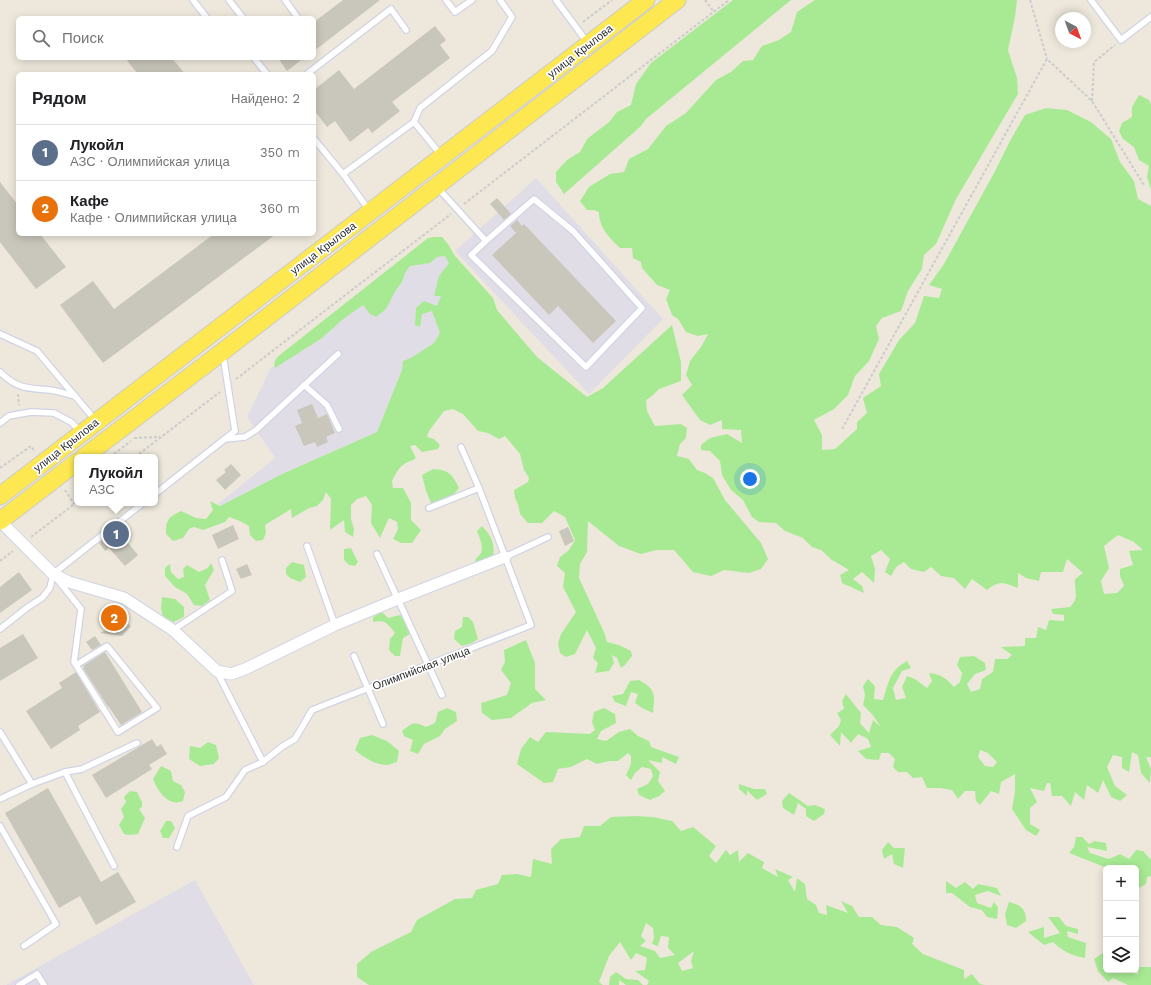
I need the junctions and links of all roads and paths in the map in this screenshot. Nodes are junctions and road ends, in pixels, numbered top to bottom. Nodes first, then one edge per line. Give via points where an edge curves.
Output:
1 (193, 0) edge
2 (229, 0) edge
3 (284, 0) edge
4 (446, 0) edge
5 (472, 0) edge
6 (500, 0) edge
7 (612, 0) edge
8 (646, 0) edge
9 (678, 0) edge
10 (705, 0) edge
11 (729, 0) edge
12 (1030, 0) edge
13 (1091, 0) edge
14 (558, 1) edge
15 (714, 12) junction
16 (205, 16) edge
17 (241, 16) edge
18 (296, 16) edge
19 (1151, 17) edge
20 (576, 28) junction
21 (406, 30) dead end
22 (1121, 40) junction
23 (588, 44) junction
24 (1047, 59) junction
25 (256, 60) edge
26 (265, 72) edge
27 (310, 72) edge
28 (1092, 101) junction
29 (414, 122) junction
30 (316, 141) edge
31 (442, 157) junction
32 (424, 171) junction
33 (343, 174) junction
34 (1144, 185) dead end
35 (437, 186) junction
36 (457, 209) junction
37 (370, 212) junction
38 (486, 241) junction
39 (0, 334) edge
40 (222, 352) junction
41 (338, 354) dead end
42 (0, 372) edge
43 (16, 384) junction
44 (304, 385) junction
45 (228, 386) junction
46 (75, 396) junction
47 (20, 414) junction
48 (97, 421) junction
49 (0, 423) edge
50 (339, 429) dead end
51 (842, 429) dead end
52 (81, 432) junction
53 (161, 437) junction
54 (224, 439) junction
55 (31, 446) dead end
56 (461, 447) dead end
57 (88, 454) edge
58 (114, 454) edge
59 (139, 454) edge
60 (74, 464) edge
61 (0, 468) edge
62 (479, 488) junction
63 (158, 492) edge
64 (0, 496) edge
65 (74, 504) edge
66 (139, 506) edge
67 (429, 508) dead end
68 (0, 521) edge
69 (548, 537) dead end
70 (22, 544) junction
71 (306, 546) dead end
72 (377, 554) dead end
73 (505, 557) junction
74 (222, 560) dead end
75 (0, 561) edge
76 (53, 574) junction
77 (398, 599) junction
78 (335, 625) junction
79 (0, 629) edge
80 (173, 630) junction
81 (354, 656) dead end
82 (76, 665) junction
83 (428, 665) junction
84 (217, 671) junction
85 (368, 688) junction
86 (442, 695) dead end
87 (382, 724) dead end
88 (0, 732) edge
89 (137, 744) dead end
90 (263, 762) junction
91 (65, 772) junction
92 (32, 784) junction
93 (0, 799) edge
94 (0, 826) edge
95 (177, 847) dead end
96 (114, 866) dead end
97 (24, 946) dead end
98 (19, 985) edge
99 (44, 985) edge

1 - 16 lane
2 - 17 lane
3 - 18 lane
4 - 5 lane via 455,12
6 - 29 lane via 512,16 492,51 420,108
7 - 20 path
8 - 23 main road, улица Крылова
9 - 35 main road, улица Крылова
10 - 15 path
11 - 15 path
12 - 24 path
13 - 22 lane
14 - 20 lane
15 - 36 path
19 - 22 lane
20 - 23 lane
21 - 27 lane via 390,9
22 - 28 path via 1094,62
23 - 31 main road, улица Крылова
24 - 28 path
24 - 51 path
25 - 26 lane
28 - 34 path
29 - 31 lane
29 - 33 lane
30 - 33 lane
31 - 32 main road, улица Крылова
32 - 35 main road
32 - 37 main road, улица Крылова
33 - 37 lane
35 - 36 lane
35 - 40 main road, улица Крылова
36 - 38 lane
36 - 45 path
37 - 48 main road, улица Крылова
38 - 38 lane via 472,256 586,367 642,308 573,231 534,199
39 - 46 lane via 37,351
40 - 45 lane
40 - 57 main road, улица Крылова
41 - 44 lane
42 - 43 lane
43 - 46 lane
43 - 47 path
44 - 50 lane via 327,405
44 - 54 lane via 256,430 245,437
45 - 53 path
45 - 54 lane via 234,431
46 - 48 lane
47 - 49 lane via 9,416
47 - 52 lane via 54,413 71,422
48 - 52 main road, улица Крылова
52 - 64 main road, улица Крылова
53 - 58 path via 136,438
53 - 59 path
54 - 63 lane
55 - 61 path
56 - 62 lane, Олимпийская улица
60 - 68 main road, улица Крылова
62 - 67 lane
62 - 73 lane, Олимпийская улица
65 - 70 path
66 - 76 lane
68 - 70 street
69 - 73 lane
70 - 75 path
70 - 76 street
71 - 78 lane
72 - 77 lane
73 - 77 street
73 - 83 lane, Олимпийская улица via 531,625
74 - 80 lane via 232,591
76 - 79 lane via 50,588 42,598
76 - 80 street via 69,582 124,598
76 - 82 lane via 81,609 74,662
77 - 78 street
77 - 83 lane
78 - 84 street via 245,669 231,674
80 - 84 street
81 - 85 lane
82 - 82 lane via 118,732 156,708 107,646
83 - 85 lane, Олимпийская улица
83 - 86 lane
84 - 90 lane
85 - 87 lane
85 - 90 lane, Олимпийская улица via 312,710 296,739
88 - 92 lane
89 - 91 lane via 82,769
90 - 95 lane, Олимпийская улица via 244,770 226,797 188,816
91 - 92 lane
91 - 96 lane
92 - 93 lane
94 - 97 lane via 56,924
98 - 99 lane via 37,974

